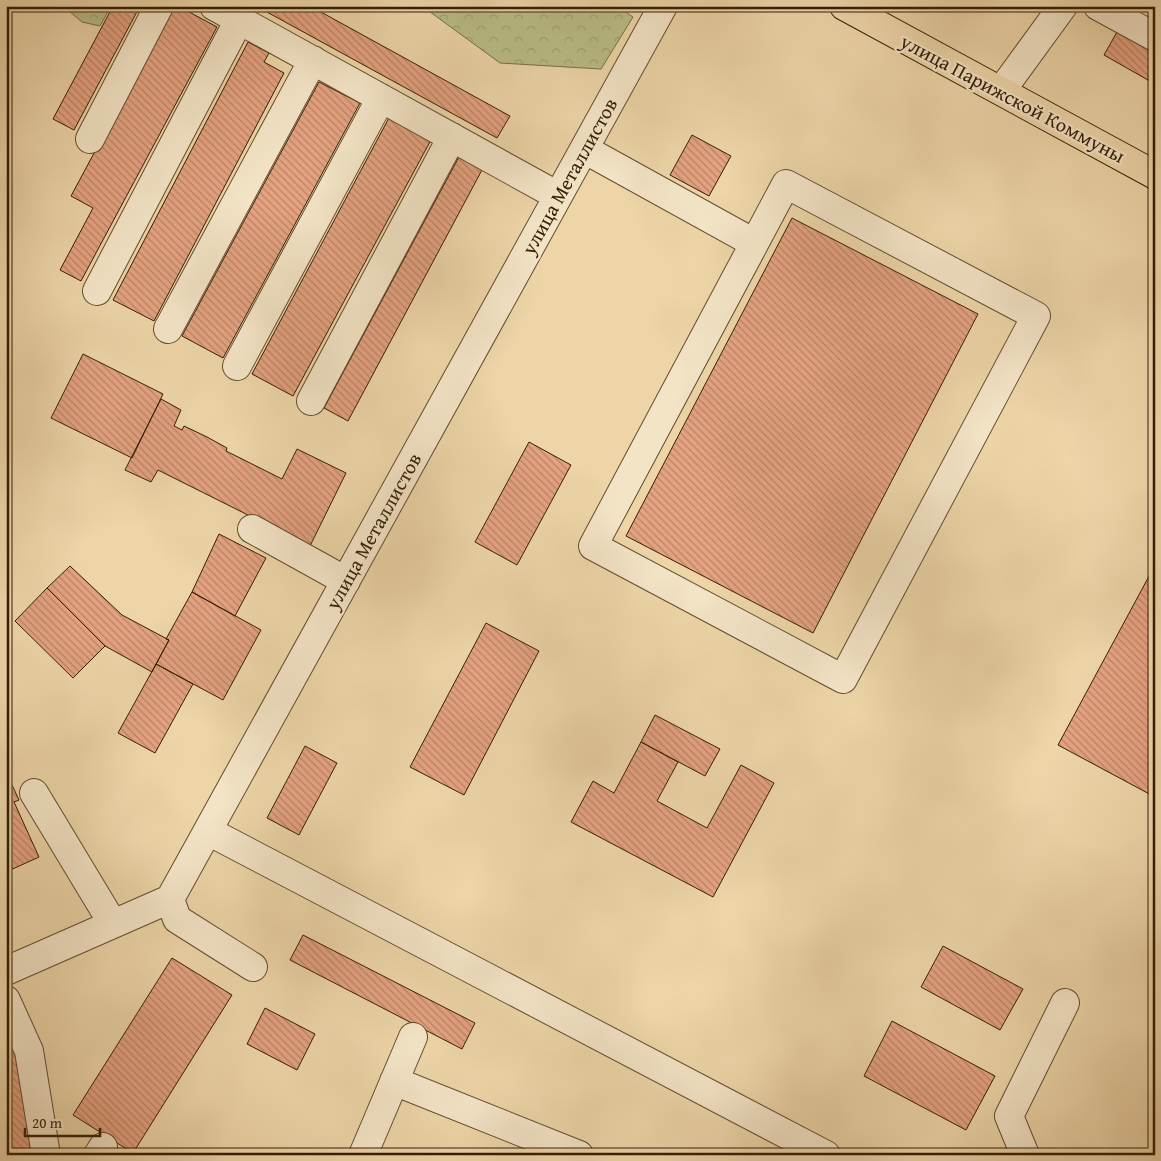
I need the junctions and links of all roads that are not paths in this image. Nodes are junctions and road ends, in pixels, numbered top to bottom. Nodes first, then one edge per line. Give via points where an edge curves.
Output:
1 (159, 6) edge
2 (214, 6) edge
3 (663, 6) edge
4 (844, 6) edge
5 (1063, 6) edge
6 (1098, 6) edge
7 (239, 20) junction
8 (1155, 37) edge
9 (312, 60) junction
10 (1001, 91) junction
11 (381, 98) junction
12 (452, 137) junction
13 (90, 139) dead end
14 (584, 149) junction
15 (1155, 175) edge
16 (558, 196) junction
17 (754, 243) junction
18 (97, 291) dead end
19 (168, 329) dead end
20 (237, 366) dead end
21 (311, 401) dead end
22 (252, 529) dead end
23 (346, 581) junction
24 (34, 793) dead end
25 (208, 831) junction
26 (170, 899) junction
27 (113, 924) junction
28 (253, 967) dead end
29 (6, 971) edge
30 (6, 1000) edge
31 (1065, 1003) dead end
32 (413, 1037) dead end
33 (394, 1081) junction
34 (46, 1155) edge
35 (364, 1155) edge
36 (579, 1155) edge
37 (826, 1155) edge
38 (1025, 1155) edge

1 - 13 street
2 - 7 street
3 - 14 street, улица Металлистов
4 - 10 main road, улица Парижской Коммуны
5 - 10 street
6 - 8 street
7 - 9 street
7 - 18 street
9 - 11 street
9 - 19 street
10 - 15 main road, улица Парижской Коммуны
11 - 12 street
11 - 20 street
12 - 16 street
12 - 21 street
14 - 16 street, улица Металлистов
14 - 17 street
16 - 23 street, улица Металлистов
17 - 17 street via 786,184 1036,316 843,679 593,546
22 - 23 street
23 - 25 street, улица Металлистов
24 - 27 street
25 - 26 street, улица Металлистов
25 - 37 street
26 - 27 street
26 - 28 street via 177,919
27 - 29 street
30 - 34 street via 29,1051
31 - 38 street via 1009,1116
32 - 33 street
33 - 35 street
33 - 36 street

